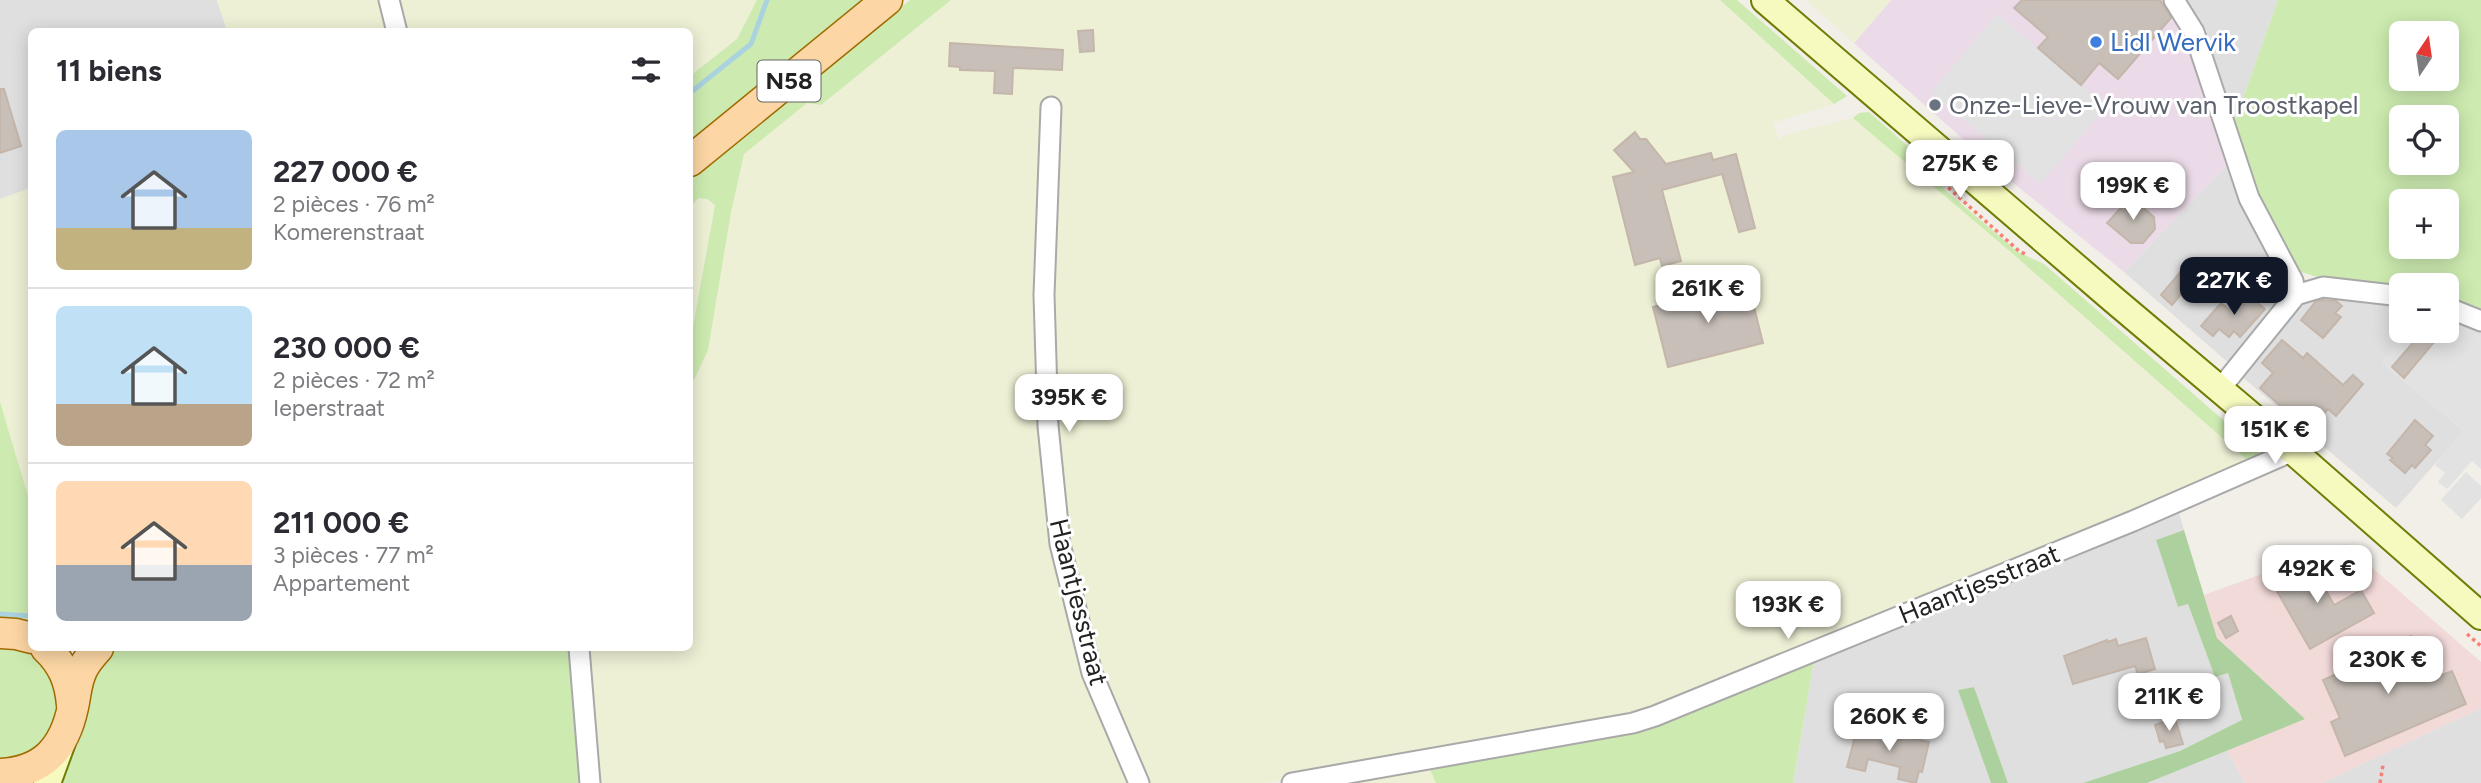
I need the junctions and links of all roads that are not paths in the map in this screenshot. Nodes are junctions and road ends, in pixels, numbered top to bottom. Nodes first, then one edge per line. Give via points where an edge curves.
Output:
1 (388, 0) edge
2 (887, 0) edge
3 (1765, 0) edge
4 (2174, 0) edge
5 (396, 28) edge
6 (1051, 107) dead end
7 (693, 159) edge
8 (2296, 295) junction
9 (2389, 295) edge
10 (2459, 312) edge
11 (2481, 321) edge
12 (2220, 388) junction
13 (2293, 451) junction
14 (2481, 616) edge
15 (0, 633) edge
16 (28, 637) edge
17 (49, 651) edge
18 (96, 651) edge
19 (579, 651) edge
20 (73, 709) junction
21 (64, 738) junction
22 (0, 774) edge
23 (47, 783) edge
24 (590, 783) edge
25 (1139, 783) edge
26 (1292, 783) edge

1 - 5 street
2 - 7 main road, N58
3 - 12 street
4 - 8 street via 2194,32 2249,198
6 - 25 street, Haantjesstraat via 1044,295 1048,426 1060,544 1092,673
8 - 9 street via 2323,287
8 - 12 street
10 - 11 street
12 - 13 street
13 - 14 street
13 - 26 street, Haantjesstraat via 1644,720
15 - 16 main road
17 - 20 main road via 70,683
18 - 20 main road via 82,670
19 - 24 street
20 - 21 main road
21 - 22 main road via 46,760 20,773
21 - 23 street

